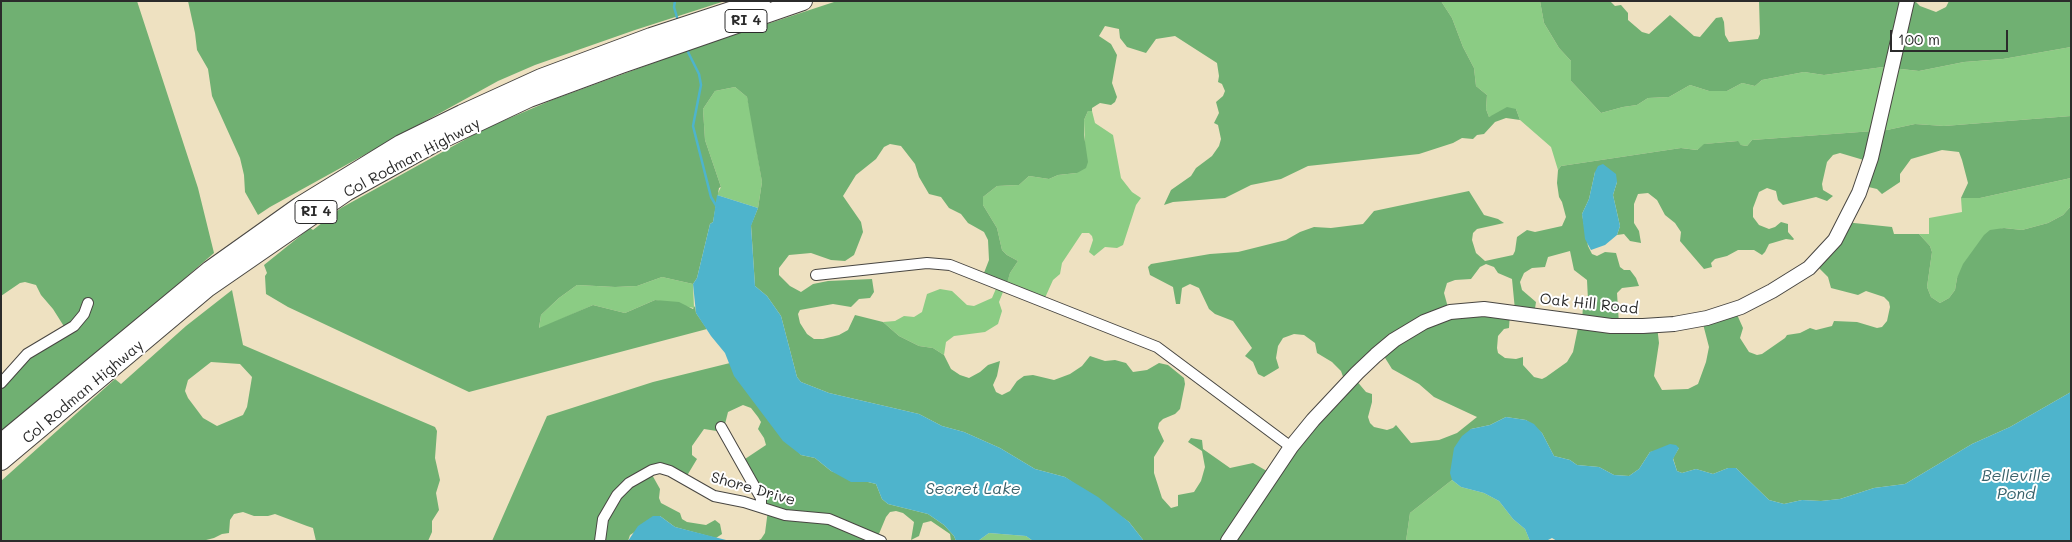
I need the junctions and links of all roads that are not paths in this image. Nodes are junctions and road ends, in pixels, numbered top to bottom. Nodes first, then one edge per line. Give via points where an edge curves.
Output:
1 (761, 1) edge
2 (803, 1) edge
3 (1907, 1) edge
4 (682, 35) junction
5 (816, 275) dead end
6 (88, 303) dead end
7 (1, 383) edge
8 (721, 427) dead end
9 (1, 443) edge
10 (1291, 447) junction
11 (1, 461) edge
12 (760, 507) junction
13 (600, 541) edge
14 (881, 541) edge
15 (1228, 541) edge

1 - 4 highway, Col Rodman Highway / RI 4
2 - 4 highway, Col Rodman Highway / RI 4
3 - 10 street, Oak Hill Road via 1871,158 1859,193 1834,240 1809,268 1741,307 1674,324 1611,326 1484,309 1437,316 1412,329 1357,372
4 - 9 highway, Col Rodman Highway / RI 4 via 582,62 490,101 401,144 335,183 203,275
4 - 11 highway, Col Rodman Highway / RI 4 via 494,114 346,192 207,288
5 - 10 street via 927,263 950,265 1157,347
6 - 7 street via 74,326 28,354
8 - 12 street via 761,498
10 - 15 street, Oak Hill Road
12 - 13 street, Shore Drive via 714,496 665,468 652,470 629,483 611,502
12 - 14 street, Shore Drive via 838,522

